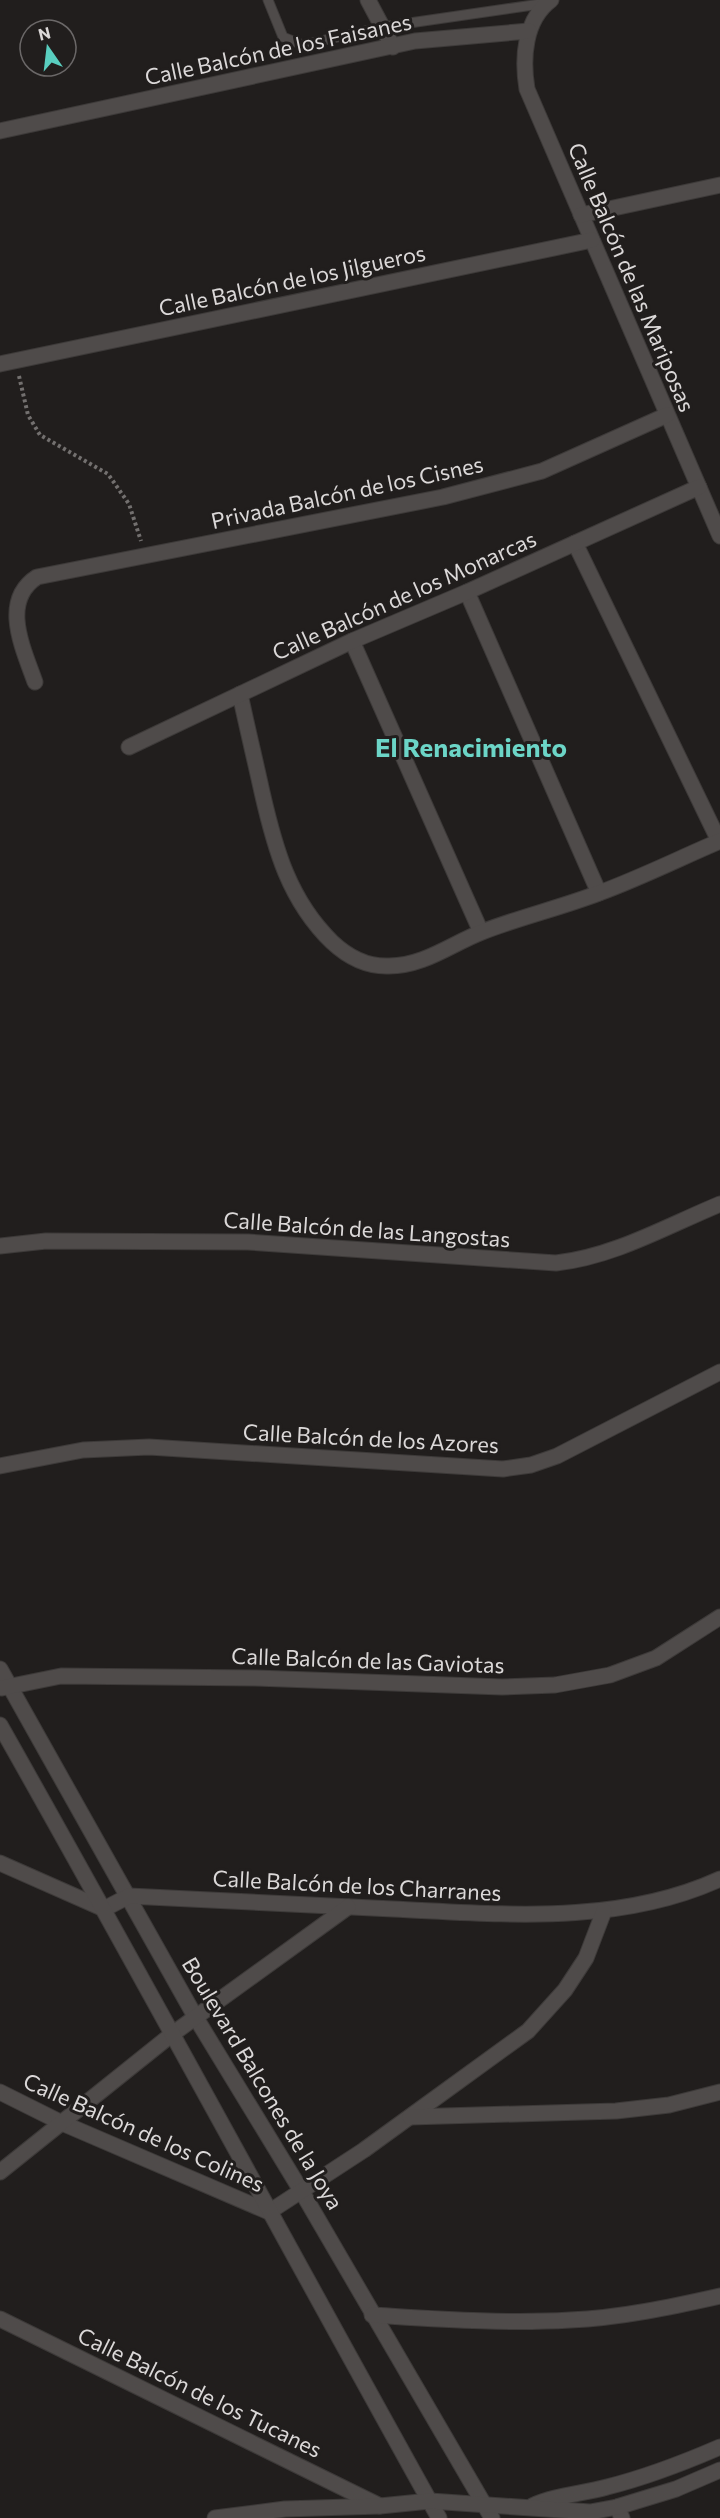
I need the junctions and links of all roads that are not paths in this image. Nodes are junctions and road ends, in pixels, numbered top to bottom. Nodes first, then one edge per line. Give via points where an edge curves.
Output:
1 (268, 0) edge
2 (368, 0) edge
3 (549, 2) edge
4 (382, 27) junction
5 (529, 31) junction
6 (393, 46) junction
7 (0, 131) edge
8 (720, 185) edge
9 (581, 215) junction
10 (592, 240) junction
11 (8, 363) edge
12 (667, 415) junction
13 (699, 487) junction
14 (720, 536) edge
15 (575, 543) junction
16 (467, 592) junction
17 (352, 641) junction
18 (35, 682) dead end
19 (240, 694) junction
20 (129, 747) dead end
21 (720, 841) edge
22 (599, 893) junction
23 (481, 932) junction
24 (720, 1204) edge
25 (0, 1246) edge
26 (720, 1372) edge
27 (0, 1466) edge
28 (720, 1617) edge
29 (0, 1669) edge
30 (5, 1688) edge
31 (0, 1725) edge
32 (0, 1863) edge
33 (720, 1879) edge
34 (129, 1896) junction
35 (348, 1907) junction
36 (104, 1909) junction
37 (604, 1911) junction
38 (196, 2018) junction
39 (171, 2035) junction
40 (0, 2092) edge
41 (720, 2092) edge
42 (410, 2116) junction
43 (62, 2123) junction
44 (0, 2172) edge
45 (302, 2192) junction
46 (269, 2212) junction
47 (720, 2296) edge
48 (372, 2315) junction
49 (0, 2319) edge
50 (720, 2447) edge
51 (720, 2470) edge
52 (430, 2501) junction
53 (484, 2503) junction
54 (380, 2506) junction
55 (532, 2506) junction
56 (619, 2513) edge
57 (288, 2514) edge
58 (215, 2518) edge
59 (439, 2518) edge
60 (492, 2518) edge

1 - 4 lane via 284,37 303,45
2 - 4 street
3 - 4 lane
3 - 5 street
4 - 6 street
5 - 6 street, Calle Balcón de los Faisanes
5 - 9 street, Calle Balcón de las Mariposas via 523,68 527,89
6 - 7 street, Calle Balcón de los Faisanes
8 - 9 street
9 - 10 street, Calle Balcón de las Mariposas
10 - 11 street, Calle Balcón de los Jilgueros
10 - 12 street, Calle Balcón de las Mariposas
12 - 13 street, Calle Balcón de las Mariposas
12 - 18 street, Privada Balcón de los Cisnes via 542,471 490,486 49,573 27,583 13,611
13 - 14 street, Calle Balcón de las Mariposas
13 - 15 street, Calle Balcón de los Monarcas
15 - 16 street, Calle Balcón de los Monarcas
15 - 21 street
16 - 17 street, Calle Balcón de los Monarcas
16 - 22 street
17 - 19 street, Calle Balcón de los Monarcas
17 - 23 street
19 - 20 street, Calle Balcón de los Monarcas
19 - 23 street via 275,848 302,907 320,930 354,959 390,967 437,954
21 - 22 street
22 - 23 street
24 - 25 street, Calle Balcón de las Langostas via 601,1254 556,1263 248,1242 46,1241
26 - 27 street, Calle Balcón de los Azores via 556,1456 503,1469 149,1447 83,1450
28 - 30 street, Calle Balcón de las Gaviotas via 656,1658 610,1676 555,1685 61,1676
29 - 30 street, Boulevard Balcones de la Joya
30 - 34 street, Boulevard Balcones de la Joya
31 - 36 street
32 - 36 street
33 - 37 street, Calle Balcón de los Charranes via 657,1901
34 - 35 street, Calle Balcón de los Charranes
34 - 36 street
34 - 38 street, Boulevard Balcones de la Joya
35 - 37 street, Calle Balcón de los Charranes via 518,1915
35 - 38 street
36 - 39 street
37 - 42 street via 586,1958 566,1990 528,2031
38 - 39 street
38 - 45 street, Boulevard Balcones de la Joya
39 - 43 street
39 - 46 street
40 - 43 street, Calle Balcón de los Colines
41 - 42 street via 669,2105 616,2111
42 - 45 street
43 - 44 street
43 - 46 street, Calle Balcón de los Colines
45 - 46 street
45 - 48 street, Boulevard Balcones de la Joya
46 - 52 street
47 - 48 street via 573,2320 506,2322
48 - 53 street, Boulevard Balcones de la Joya
49 - 54 street, Calle Balcón de los Tucanes
50 - 55 street via 669,2469 606,2488 549,2498
51 - 56 street
52 - 53 street
52 - 54 street
52 - 59 street
53 - 55 street
53 - 60 street, Boulevard Balcones de la Joya
54 - 57 street
55 - 56 street via 566,2512
57 - 58 street

